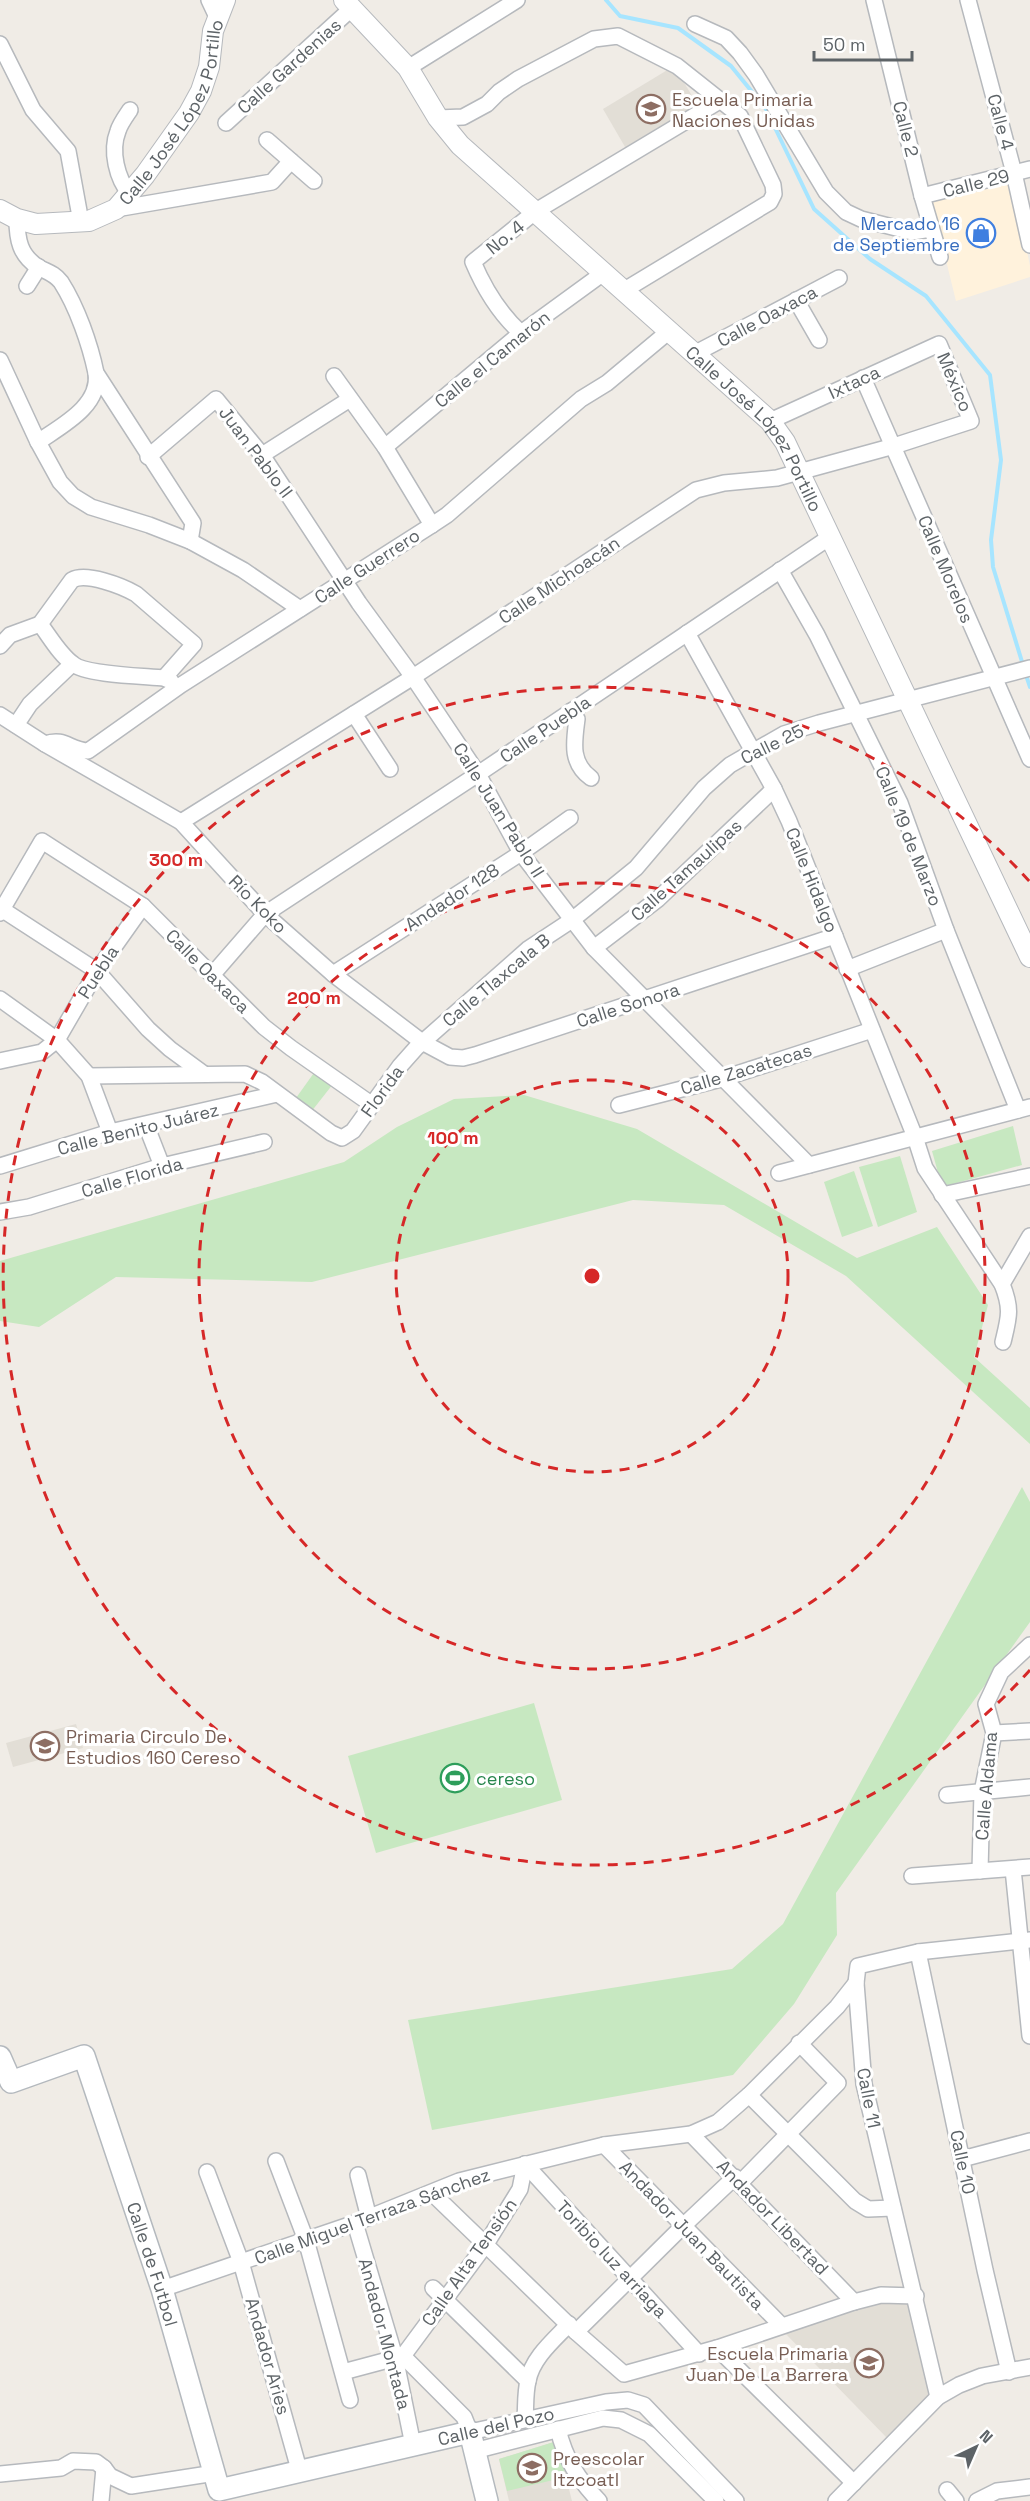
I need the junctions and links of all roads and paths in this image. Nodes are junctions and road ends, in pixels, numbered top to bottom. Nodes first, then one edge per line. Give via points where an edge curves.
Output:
1 (517, 0) edge
2 (874, 0) edge
3 (968, 0) edge
4 (347, 5) edge
5 (217, 6) edge
6 (695, 24) dead end
7 (0, 44) edge
8 (408, 68) junction
9 (721, 100) junction
10 (130, 110) dead end
11 (438, 118) junction
12 (226, 123) dead end
13 (267, 140) dead end
14 (291, 161) junction
15 (1030, 169) edge
16 (1014, 173) junction
17 (314, 181) dead end
18 (130, 194) junction
19 (922, 196) junction
20 (116, 209) junction
21 (536, 211) junction
22 (8, 215) edge
23 (81, 222) junction
24 (931, 229) junction
25 (1030, 245) edge
26 (940, 257) dead end
27 (39, 267) junction
28 (602, 274) junction
29 (839, 278) dead end
30 (27, 286) dead end
31 (623, 291) junction
32 (796, 300) junction
33 (668, 332) junction
34 (521, 333) junction
35 (819, 340) dead end
36 (939, 344) joint
37 (694, 354) junction
38 (0, 360) edge
39 (96, 372) junction
40 (334, 376) dead end
41 (863, 378) junction
42 (5, 387) edge
43 (350, 399) junction
44 (770, 421) junction
45 (971, 421) joint
46 (38, 442) junction
47 (894, 446) junction
48 (385, 447) junction
49 (262, 454) junction
50 (148, 457) junction
51 (801, 472) junction
52 (296, 506) joint
53 (432, 525) junction
54 (830, 537) junction
55 (190, 541) junction
56 (780, 570) junction
57 (344, 580) junction
58 (300, 609) junction
59 (40, 624) junction
60 (687, 633) junction
61 (3, 636) edge
62 (72, 664) junction
63 (1030, 668) edge
64 (1000, 675) junction
65 (413, 677) junction
66 (164, 678) junction
67 (181, 685) junction
68 (907, 699) junction
69 (571, 711) junction
70 (854, 712) junction
71 (354, 714) junction
72 (0, 716) edge
73 (16, 725) junction
74 (45, 744) junction
75 (753, 751) junction
76 (1030, 759) edge
77 (390, 769) dead end
78 (478, 774) junction
79 (591, 778) dead end
80 (774, 789) junction
81 (570, 818) dead end
82 (182, 822) junction
83 (521, 853) junction
84 (143, 906) junction
85 (1, 910) edge
86 (265, 915) junction
87 (572, 920) junction
88 (946, 930) junction
89 (1025, 931) edge
90 (835, 936) junction
91 (594, 948) junction
92 (1030, 957) edge
93 (847, 969) junction
94 (97, 970) junction
95 (213, 974) junction
96 (333, 974) junction
97 (646, 998) junction
98 (0, 999) edge
99 (16, 1010) junction
100 (0, 1012) edge
101 (872, 1030) junction
102 (57, 1040) junction
103 (422, 1042) junction
104 (0, 1061) edge
105 (204, 1074) junction
106 (89, 1076) junction
107 (722, 1079) junction
108 (277, 1094) junction
109 (371, 1104) junction
110 (619, 1105) dead end
111 (1024, 1109) edge
112 (146, 1125) junction
113 (110, 1132) junction
114 (915, 1137) junction
115 (264, 1142) dead end
116 (809, 1165) junction
117 (0, 1166) edge
118 (162, 1166) junction
119 (779, 1173) dead end
120 (1030, 1176) edge
121 (942, 1195) junction
122 (0, 1212) edge
123 (1030, 1236) edge
124 (1002, 1284) junction
125 (1003, 1342) dead end
126 (1030, 1645) edge
127 (1030, 1731) edge
128 (994, 1733) junction
129 (1030, 1787) edge
130 (982, 1792) junction
131 (947, 1795) dead end
132 (1030, 1867) edge
133 (1013, 1869) junction
134 (980, 1871) junction
135 (912, 1876) dead end
136 (1025, 1941) edge
137 (918, 1952) junction
138 (856, 1983) junction
139 (1030, 2036) edge
140 (799, 2043) junction
141 (0, 2057) edge
142 (5, 2084) edge
143 (749, 2095) junction
144 (691, 2134) junction
145 (790, 2134) junction
146 (1030, 2141) edge
147 (604, 2145) junction
148 (962, 2159) junction
149 (276, 2161) dead end
150 (525, 2164) junction
151 (207, 2172) dead end
152 (358, 2175) dead end
153 (738, 2180) junction
154 (432, 2193) junction
155 (893, 2208) junction
156 (362, 2221) junction
157 (682, 2227) junction
158 (306, 2240) junction
159 (486, 2244) junction
160 (242, 2262) junction
161 (629, 2278) junction
162 (433, 2288) dead end
163 (162, 2289) junction
164 (916, 2296) junction
165 (445, 2300) junction
166 (854, 2302) junction
167 (781, 2325) junction
168 (573, 2328) junction
169 (717, 2348) junction
170 (699, 2354) junction
171 (399, 2357) junction
172 (1030, 2367) edge
173 (343, 2372) junction
174 (1009, 2372) junction
175 (528, 2380) junction
176 (938, 2397) junction
177 (351, 2400) dead end
178 (525, 2418) junction
179 (558, 2429) junction
180 (472, 2441) junction
181 (413, 2445) junction
182 (104, 2468) junction
183 (300, 2473) junction
184 (5, 2474) edge
185 (1030, 2487) edge
186 (218, 2488) edge
187 (848, 2494) edge
188 (708, 2498) edge
189 (483, 2500) edge
190 (100, 2501) edge
191 (599, 2501) edge
192 (736, 2501) edge
193 (977, 2501) edge

1 - 8 street
2 - 19 street, Calle 2
3 - 16 street, Calle 4
4 - 8 street, Calle José López Portillo
4 - 12 street, Calle Gardenias
5 - 18 street, Calle José López Portillo via 209,67 201,91
6 - 24 street via 726,38 740,53 826,192 846,212 912,232
7 - 23 street via 33,110 68,151
8 - 11 street, Calle José López Portillo
9 - 11 street via 677,66 618,36 594,39 518,79 463,117
9 - 21 street, No. 4
9 - 31 street via 740,116 768,175 774,194 770,202
10 - 18 street via 117,132 116,149 118,176
11 - 21 street, Calle José López Portillo via 460,145
13 - 14 street
14 - 17 street
14 - 20 street via 272,183
15 - 16 street, Calle 29
16 - 19 street, Calle 29
16 - 25 street, Calle 4
18 - 20 street, Calle José López Portillo
19 - 24 street, Calle 2
20 - 23 street, Calle José López Portillo
21 - 28 street, Calle José López Portillo
21 - 34 street, No. 4 via 473,262 498,307
22 - 23 street, Calle José López Portillo via 36,224
22 - 27 street via 22,252
24 - 26 street, Calle 2
27 - 30 street
27 - 39 street via 52,272 61,282 82,326
28 - 31 street, Calle José López Portillo
28 - 34 street, Calle el Camarón
29 - 32 street, Calle Oaxaca
31 - 33 street, Calle José López Portillo
32 - 35 street
32 - 37 street, Calle Oaxaca
33 - 37 street, Calle José López Portillo
33 - 53 street, Calle Guerrero via 607,383 581,399
34 - 48 street, Calle el Camarón
36 - 41 street, Ixtaca
36 - 45 street, México
37 - 44 street, Calle José López Portillo
38 - 42 street
39 - 46 street via 95,392 83,408
39 - 50 street
40 - 43 street
41 - 44 street, Ixtaca
41 - 47 street, Calle Morelos
42 - 46 street
43 - 48 street
43 - 49 street
44 - 51 street, Calle José López Portillo
45 - 47 street, Calle Michoacán
46 - 55 street via 60,482 73,496 91,507
47 - 51 street, Calle Michoacán
47 - 64 street, Calle Morelos
48 - 53 street
49 - 50 street, Juan Pablo II via 216,399
49 - 52 street, Juan Pablo II
50 - 55 street via 193,523
51 - 54 street, Calle José López Portillo
51 - 65 street, Calle Michoacán via 696,490
52 - 57 street, Calle Juan Pablo II
53 - 57 street, Calle Guerrero
54 - 56 street, Calle Puebla
54 - 68 street, Calle José López Portillo
55 - 58 street via 243,570
56 - 60 street, Calle Puebla
56 - 70 street, Calle 19 de Marzo
57 - 58 street, Calle Guerrero
57 - 65 street, Calle Juan Pablo II
58 - 67 street, Calle Guerrero
59 - 61 street
59 - 62 street
59 - 66 street via 79,576 126,588 194,644
60 - 69 street, Calle Puebla
60 - 75 street, Calle Hidalgo
62 - 66 street via 86,672
62 - 73 street via 30,704
63 - 64 street, Calle 25
64 - 68 street, Calle 25
64 - 76 street, Calle Morelos
65 - 71 street, Calle Michoacán
65 - 78 street, Calle Juan Pablo II
66 - 67 street
67 - 74 street, Calle Guerrero via 88,751 59,741
68 - 70 street, Calle 25
68 - 89 street, Calle José López Portillo
69 - 78 street, Calle Puebla
69 - 79 street via 577,719 577,762
70 - 75 street, Calle 25 via 784,734
70 - 88 street, Calle 19 de Marzo via 900,803
71 - 77 street
71 - 82 street, Calle Michoacán
72 - 73 street, Río Koko
73 - 74 street, Río Koko
74 - 82 street, Río Koko
75 - 80 street, Calle Hidalgo
75 - 87 street, Calle 25 via 704,788 636,868
78 - 83 street, Calle Juan Pablo II
78 - 86 street, Calle Puebla
80 - 90 street, Calle Hidalgo
80 - 91 street, Calle Tamaulipas via 658,899
81 - 83 street, Andador 128
82 - 86 street, Río Koko
83 - 87 street, Calle Juan Pablo II
83 - 96 street, Andador 128
84 - 85 street, Calle Oaxaca via 42,841
84 - 94 street, Puebla
84 - 95 street, Calle Oaxaca
85 - 94 street
86 - 95 street, Calle Puebla
86 - 96 street, Río Koko
87 - 91 street, Calle Juan Pablo II
87 - 103 street, Calle Tlaxcala B via 528,949
88 - 93 street
88 - 111 street, Calle 19 de Marzo
89 - 92 street, Calle José López Portillo
90 - 93 street, Calle Hidalgo
90 - 97 street, Calle Sonora
91 - 97 street, Calle Juan Pablo II
93 - 101 street, Calle Hidalgo
94 - 102 street, Puebla
94 - 105 street via 148,1029
95 - 109 street, Calle Oaxaca via 273,1034
96 - 103 street, Río Koko
97 - 103 street, Calle Sonora via 463,1058 450,1057
97 - 107 street, Calle Juan Pablo II
98 - 99 street
99 - 100 street
99 - 102 street
101 - 107 street, Calle Zacatecas
101 - 114 street, Calle Hidalgo
102 - 104 street via 42,1052
102 - 106 street
103 - 109 street, Florida
105 - 106 street
105 - 108 street via 245,1074
106 - 113 street
107 - 110 street, Calle Zacatecas
107 - 116 street, Calle Juan Pablo II
108 - 109 street, Florida via 342,1138 353,1131
108 - 112 street, Calle Benito Juárez
111 - 114 street
112 - 113 street, Calle Benito Juárez
112 - 118 street
113 - 117 street, Calle Benito Juárez
114 - 116 street
114 - 121 street via 925,1168
115 - 118 street, Calle Florida
116 - 119 street
118 - 122 street, Calle Florida via 29,1207
120 - 121 street
121 - 124 street
123 - 124 street
124 - 125 street via 1010,1302
126 - 128 street, Calle Aldama via 1001,1672 990,1690 986,1704
127 - 128 street
128 - 130 street, Calle Aldama
129 - 130 street
130 - 131 street
130 - 134 street, Calle Aldama
132 - 133 street
133 - 134 street
133 - 136 street
134 - 135 street
136 - 137 street
136 - 139 street
137 - 138 street via 858,1966
137 - 148 street, Calle 10
138 - 140 street, Calle Miguel Terraza Sánchez
138 - 155 street, Calle 11 via 864,2084
140 - 143 street, Calle Miguel Terraza Sánchez
140 - 145 street via 838,2083
141 - 142 main road
142 - 163 main road, Calle de Futbol via 84,2056
143 - 144 street, Calle Miguel Terraza Sánchez via 718,2122
143 - 145 street
144 - 147 street, Calle Miguel Terraza Sánchez
144 - 153 street, Andador Libertad
145 - 153 street
145 - 155 street via 855,2201 868,2209
146 - 148 street
147 - 150 street, Calle Miguel Terraza Sánchez
147 - 157 street, Andador Juan Bautista
148 - 174 street, Calle 10
149 - 158 street
150 - 154 street, Calle Miguel Terraza Sánchez via 459,2181
150 - 159 street, Calle Alta Tensión via 520,2189
150 - 161 street, Toribio luz arriaga
151 - 160 street, Andador Aries
152 - 156 street, Andador Montada
153 - 157 street
153 - 166 street, Andador Libertad
154 - 156 street, Calle Miguel Terraza Sánchez
154 - 159 street
155 - 164 street, Calle 11
156 - 158 street, Calle Miguel Terraza Sánchez
156 - 171 street, Andador Montada
157 - 161 street
157 - 167 street, Andador Juan Bautista
158 - 160 street, Calle Miguel Terraza Sánchez
158 - 173 street
159 - 165 street, Calle Alta Tensión
159 - 168 street
160 - 163 street, Calle Miguel Terraza Sánchez
160 - 183 street, Andador Aries
161 - 168 street
161 - 170 street, Toribio luz arriaga
162 - 165 street
163 - 186 main road, Calle de Futbol
164 - 166 street via 881,2295
164 - 176 street, Calle 11
165 - 171 street, Calle Alta Tensión
165 - 175 street
166 - 167 street
167 - 169 street
168 - 170 street via 624,2374
168 - 175 street via 537,2360
169 - 170 street
169 - 187 street
171 - 173 street
171 - 180 street via 464,2417
171 - 181 street, Andador Montada
172 - 174 street
173 - 177 street
174 - 176 street via 982,2376
175 - 178 street
176 - 187 street
178 - 180 street, Calle del Pozo
178 - 192 street, Calle del Pozo via 606,2402 628,2400 644,2404
179 - 180 street
179 - 188 street via 603,2418 621,2420 649,2434
179 - 191 street via 571,2466
180 - 181 main road, Calle del Pozo
180 - 189 main road
181 - 183 main road, Calle del Pozo
182 - 184 street via 96,2462 73,2461 61,2468
182 - 186 street via 110,2476 130,2486
182 - 190 street
183 - 186 main road, Calle del Pozo
185 - 193 street via 997,2492

